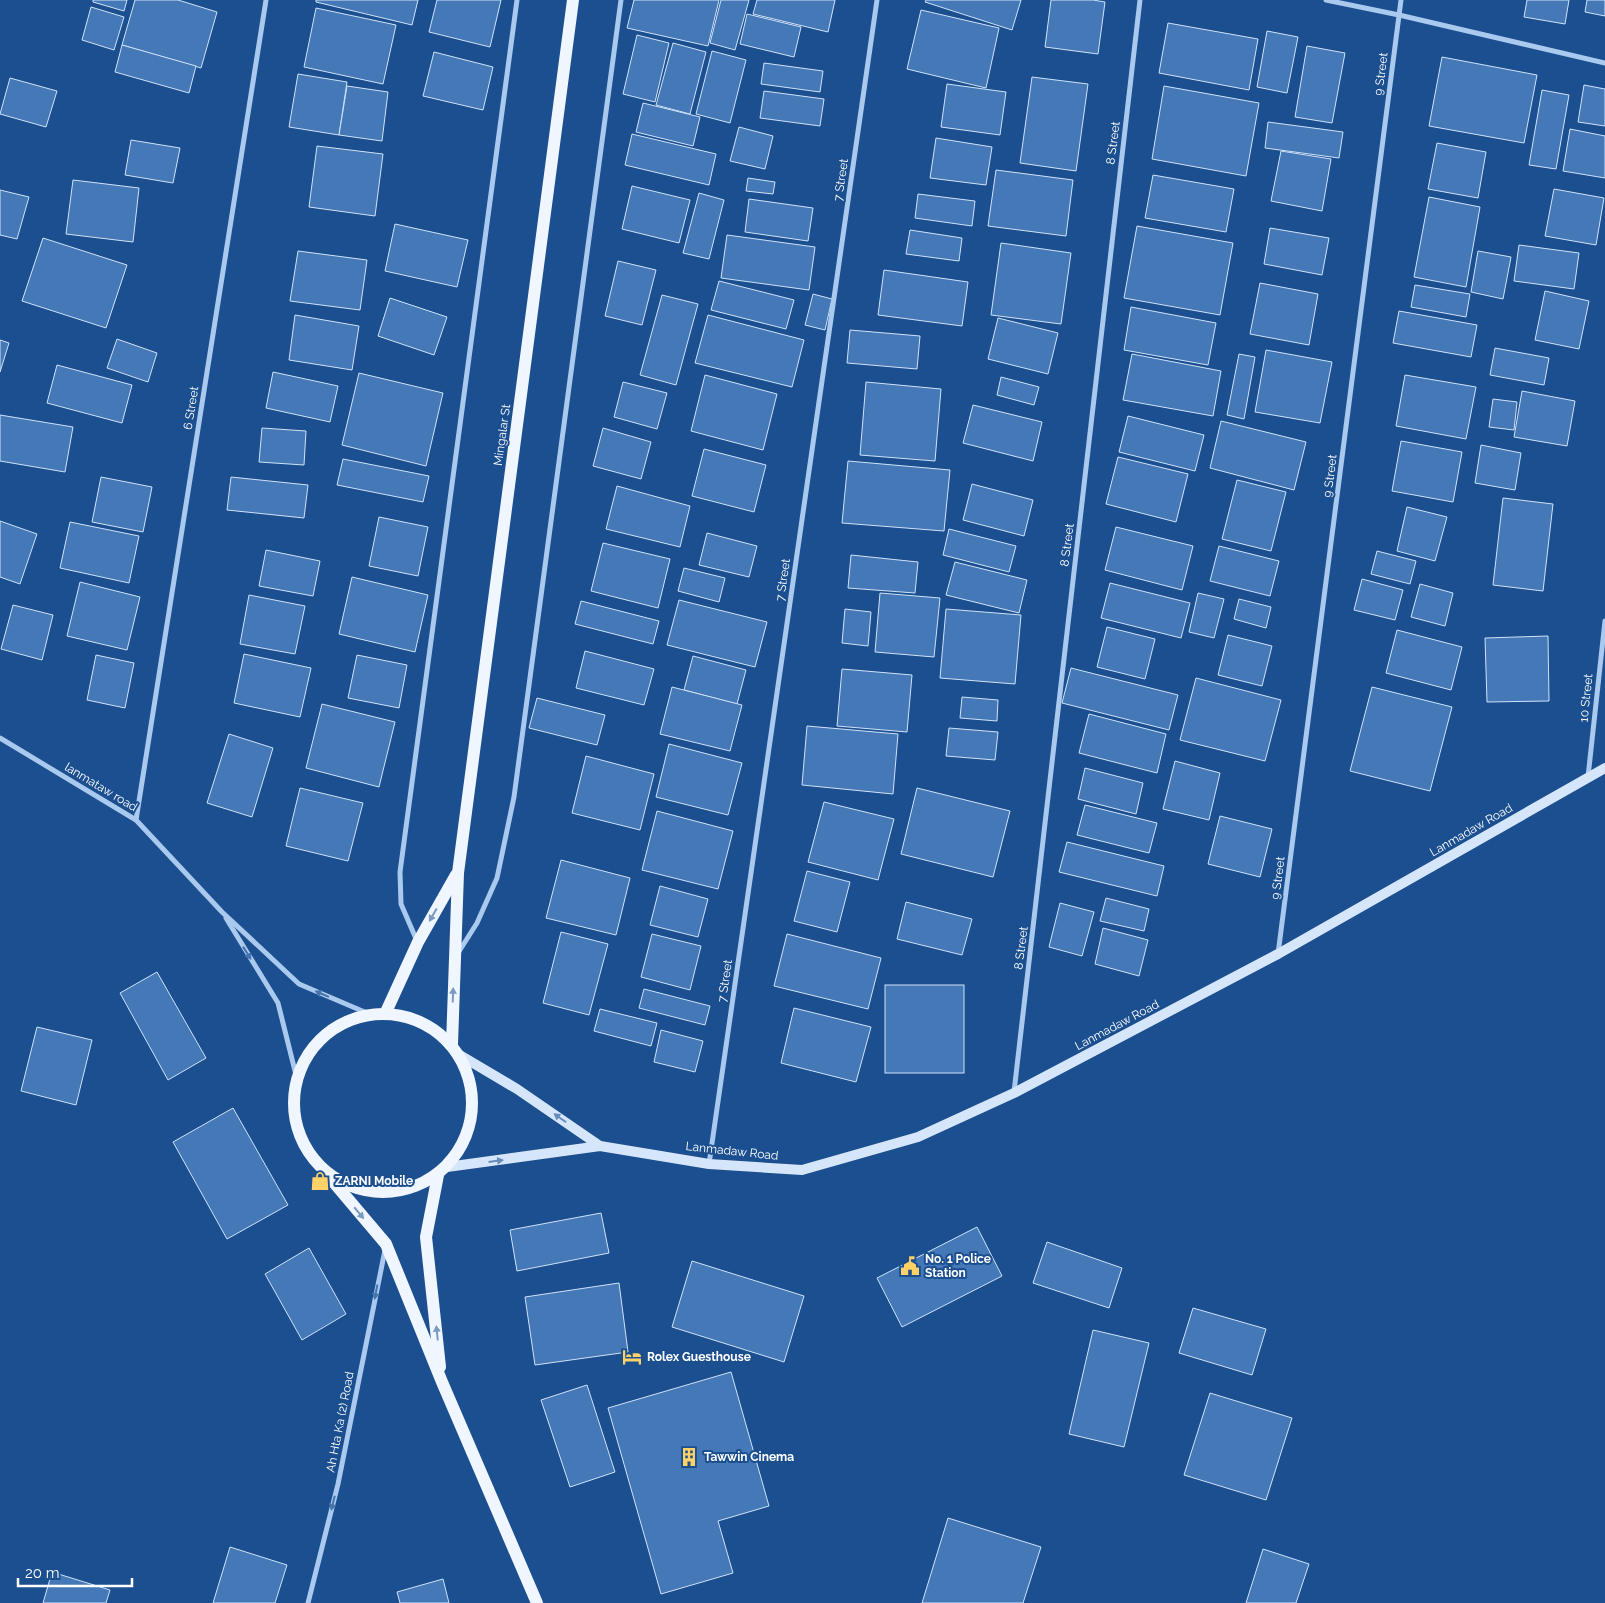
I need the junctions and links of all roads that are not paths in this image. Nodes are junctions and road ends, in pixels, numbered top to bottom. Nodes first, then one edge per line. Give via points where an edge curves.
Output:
1 (266, 0) edge
2 (517, 0) edge
3 (574, 0) edge
4 (621, 0) edge
5 (877, 0) edge
6 (1140, 0) edge
7 (1326, 0) edge
8 (1401, 0) edge
9 (1399, 15) junction
10 (1605, 63) edge
11 (1605, 621) edge
12 (0, 738) edge
13 (1605, 768) edge
14 (1588, 778) junction
15 (136, 820) junction
16 (458, 873) junction
17 (222, 912) junction
18 (418, 942) junction
19 (1278, 954) junction
20 (454, 960) junction
21 (386, 1012) junction
22 (367, 1013) junction
23 (455, 1049) junction
24 (296, 1076) junction
25 (1014, 1093) junction
26 (600, 1146) junction
27 (709, 1164) junction
28 (443, 1170) junction
29 (328, 1176) junction
30 (386, 1244) junction
31 (442, 1382) junction
32 (308, 1603) edge
33 (537, 1603) edge

1 - 15 street, 6 Street
2 - 18 street via 400,872 401,904
3 - 16 main road, Mingalar St
4 - 20 street via 514,797 496,878 477,923
5 - 27 street, 7 Street
6 - 25 street, 8 Street
7 - 9 street
8 - 9 street, 9 Street
9 - 10 street
9 - 19 street, 9 Street
11 - 14 street, 10 Street
12 - 15 street, lanmataw road
13 - 14 street, Lanmadaw Road
14 - 19 street, Lanmadaw Road
15 - 17 street, lanmataw road
16 -> 18 main road
16 - 20 main road, Mingalar St
22 -> 17 street via 299,984
17 -> 24 street via 278,1003
18 - 21 main road
19 - 25 street, Lanmadaw Road
23 -> 20 main road, Mingalar St
21 - 22 main road
21 - 23 main road via 422,1021
22 - 24 main road via 323,1035
26 -> 23 street, Lanmadaw Road
23 - 28 main road via 472,1092 468,1132
24 - 29 main road via 296,1131
25 - 27 street, Lanmadaw Road via 918,1137 802,1170
26 - 27 street, Lanmadaw Road
28 -> 26 street, Lanmadaw Road
28 - 29 main road via 403,1192 363,1192
31 -> 28 main road via 426,1237
29 -> 30 main road
30 - 31 main road
30 -> 32 street, Ah Hta Ka (2) Road via 338,1484
31 - 33 main road

